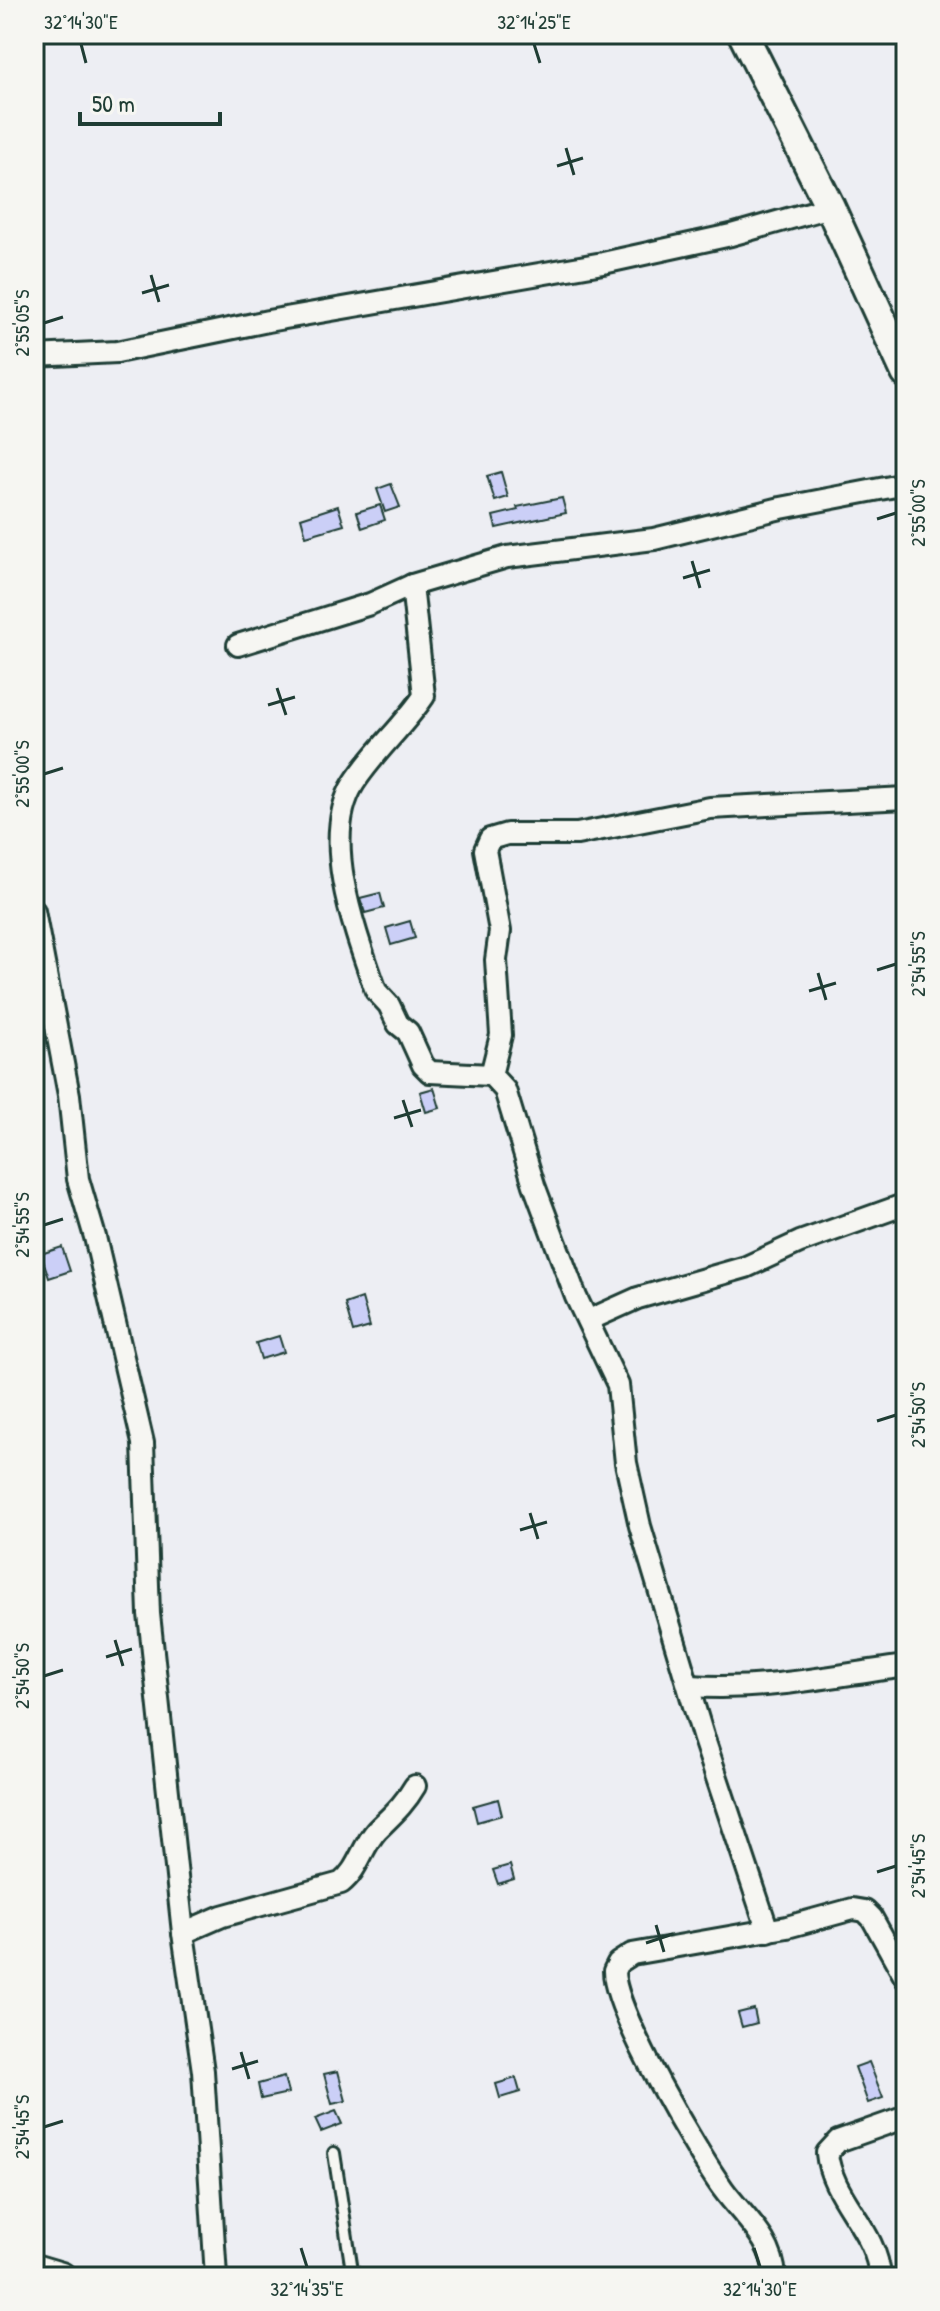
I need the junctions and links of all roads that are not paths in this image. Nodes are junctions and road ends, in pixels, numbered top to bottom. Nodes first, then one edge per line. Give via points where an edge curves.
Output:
1 (743, 34) edge
2 (830, 207) junction
3 (34, 356) edge
4 (906, 373) edge
5 (906, 484) edge
6 (412, 585) junction
7 (238, 645) dead end
8 (906, 798) edge
9 (34, 911) edge
10 (491, 1075) junction
11 (906, 1204) edge
12 (589, 1320) junction
13 (906, 1666) edge
14 (690, 1686) junction
15 (415, 1786) dead end
16 (768, 1931) junction
17 (183, 1933) junction
18 (906, 1979) edge
19 (906, 2117) edge
20 (334, 2153) dead end
21 (34, 2269) edge
22 (61, 2277) edge
23 (216, 2277) edge
24 (353, 2277) edge
25 (775, 2277) edge
26 (880, 2277) edge

1 - 2 main road
2 - 3 street via 603,263 129,350
2 - 4 main road
5 - 6 street via 654,539 507,557
6 - 7 street via 370,604
6 - 10 street via 424,696 354,784 340,818 340,865 376,991 411,1037 423,1065 437,1074
8 - 10 street via 710,808 577,834 507,834 490,839 485,850 500,931 496,977 502,1018
9 - 17 street via 69,1095 78,1179 141,1425 149,1614
10 - 12 street via 505,1090 534,1185
11 - 12 street via 746,1267 638,1298
12 - 14 street via 618,1385 635,1507
13 - 14 street via 799,1685
14 - 16 street
15 - 17 street via 341,1883 222,1916
16 - 18 street via 853,1909 865,1911
16 - 25 street via 632,1954 618,1963 614,1979 660,2083 724,2190 771,2252
17 - 23 street via 203,2071
19 - 26 street via 838,2141 827,2153
20 - 24 lane
21 - 22 main road

